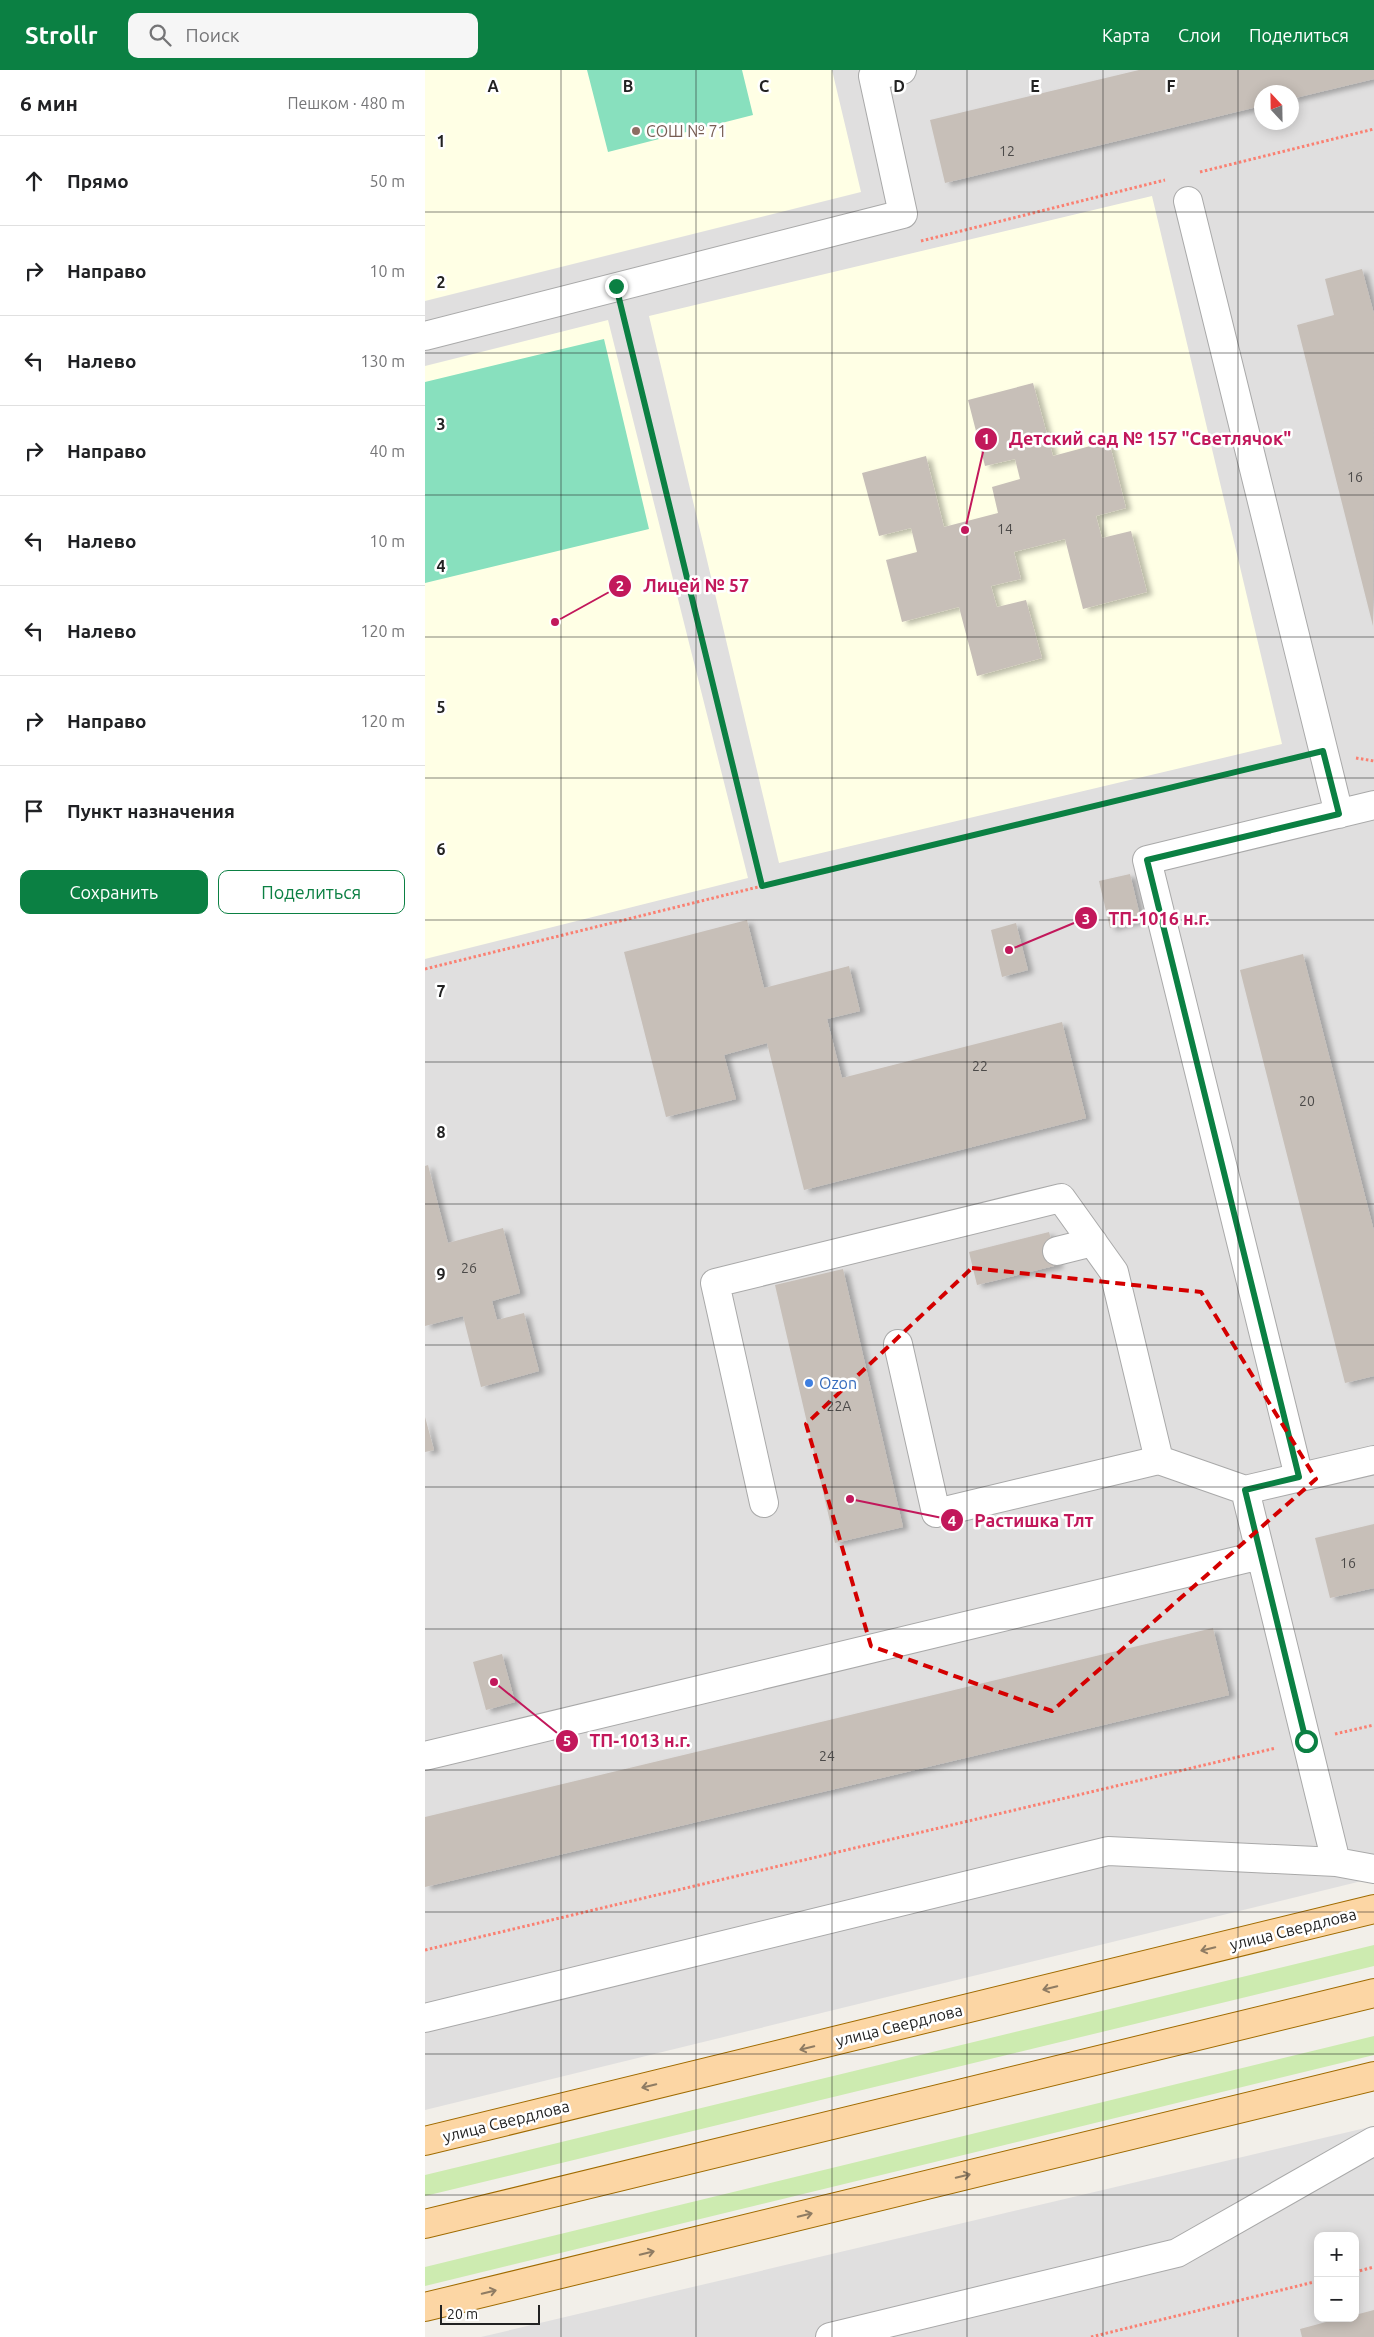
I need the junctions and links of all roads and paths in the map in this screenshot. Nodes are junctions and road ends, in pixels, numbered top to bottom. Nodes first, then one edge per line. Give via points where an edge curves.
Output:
1 (902, 70) edge
2 (1374, 129) edge
3 (1195, 173) dead end
4 (1167, 180) dead end
5 (1188, 202) dead end
6 (918, 241) dead end
7 (616, 286) junction
8 (425, 336) edge
9 (1323, 751) junction
10 (1374, 762) edge
11 (1374, 805) edge
12 (1339, 814) junction
13 (762, 886) junction
14 (425, 969) edge
15 (1093, 1242) junction
16 (1057, 1251) dead end
17 (898, 1344) dead end
18 (1159, 1460) junction
19 (1374, 1460) edge
20 (1299, 1477) junction
21 (1245, 1490) junction
22 (764, 1503) dead end
23 (1261, 1555) junction
24 (1374, 1724) edge
25 (1306, 1741) junction
26 (425, 1756) edge
27 (1335, 1862) junction
28 (1374, 1869) edge
29 (1374, 1909) edge
30 (425, 1950) edge
31 (1374, 1993) edge
32 (425, 2018) edge
33 (1374, 2076) edge
34 (425, 2141) edge
35 (1374, 2141) edge
36 (425, 2224) edge
37 (1374, 2267) edge
38 (1359, 2271) edge
39 (1314, 2282) edge
40 (425, 2307) edge
41 (830, 2337) edge
42 (1091, 2337) edge

1 - 7 street via 873,76 903,214
2 - 3 path
4 - 6 path
5 - 9 street
7 - 8 street
7 - 13 path
9 - 10 path
9 - 12 street
9 - 13 path
11 - 12 street
12 - 20 street via 1147,860
13 - 14 path
15 - 16 street
15 - 18 street via 1114,1272
15 - 22 street via 1061,1198 715,1283
17 - 18 street via 937,1513
18 - 21 street
19 - 20 street
20 - 21 street
21 - 23 street
23 - 25 street
23 - 26 street
24 - 25 path
25 - 27 street
25 - 30 path
27 - 28 street
27 - 32 street via 1108,1852
29 -> 34 main road, улица Свердлова
31 - 36 main road
40 -> 33 main road
35 - 41 street via 1177,2253
37 - 38 path
39 - 42 path

